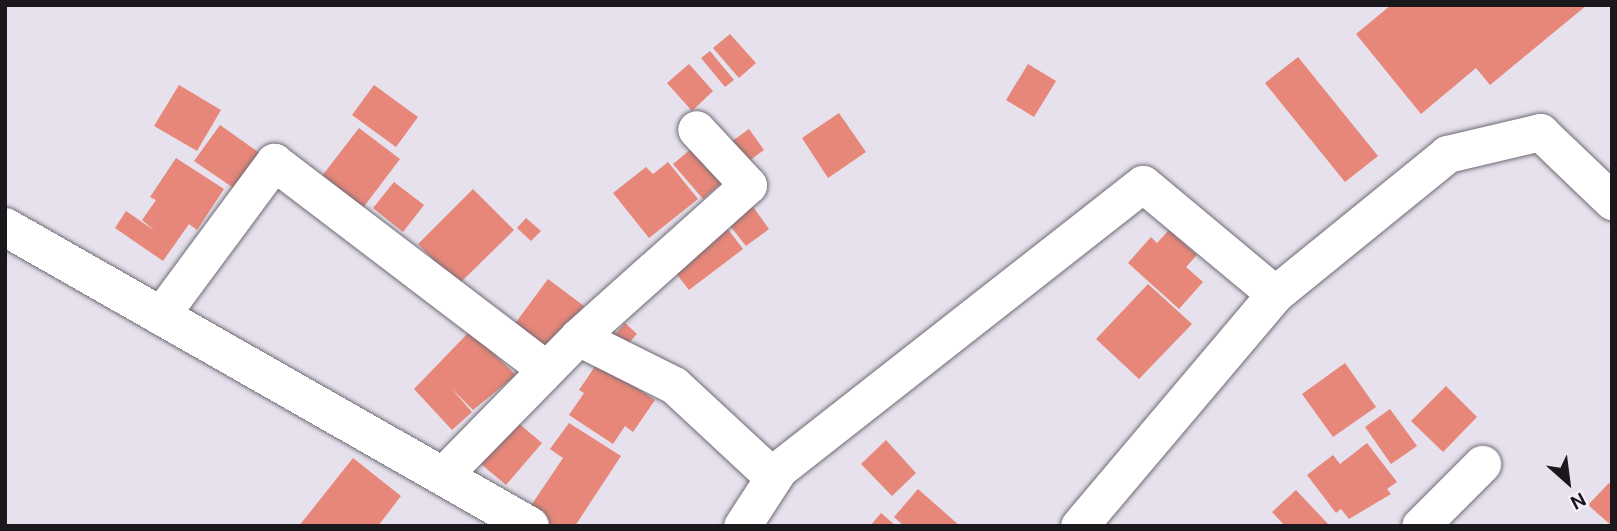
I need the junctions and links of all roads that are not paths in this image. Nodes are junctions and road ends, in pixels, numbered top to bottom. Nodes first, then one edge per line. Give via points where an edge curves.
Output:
1 (696, 130) dead end
2 (1612, 201) edge
3 (5, 227) edge
4 (1275, 294) junction
5 (160, 316) junction
6 (578, 337) junction
7 (546, 369) junction
8 (1482, 464) dead end
9 (443, 475) junction
10 (773, 477) junction
11 (530, 526) edge
12 (742, 526) edge
13 (1079, 526) edge
14 (1420, 526) edge

1 - 6 street via 748,185
2 - 4 street via 1540,132 1447,154
3 - 5 street
4 - 10 street via 1143,184
4 - 13 street
5 - 7 street via 274,162
5 - 9 street
6 - 7 street
6 - 10 street via 674,385
7 - 9 street
8 - 14 street
9 - 11 street
10 - 12 street

